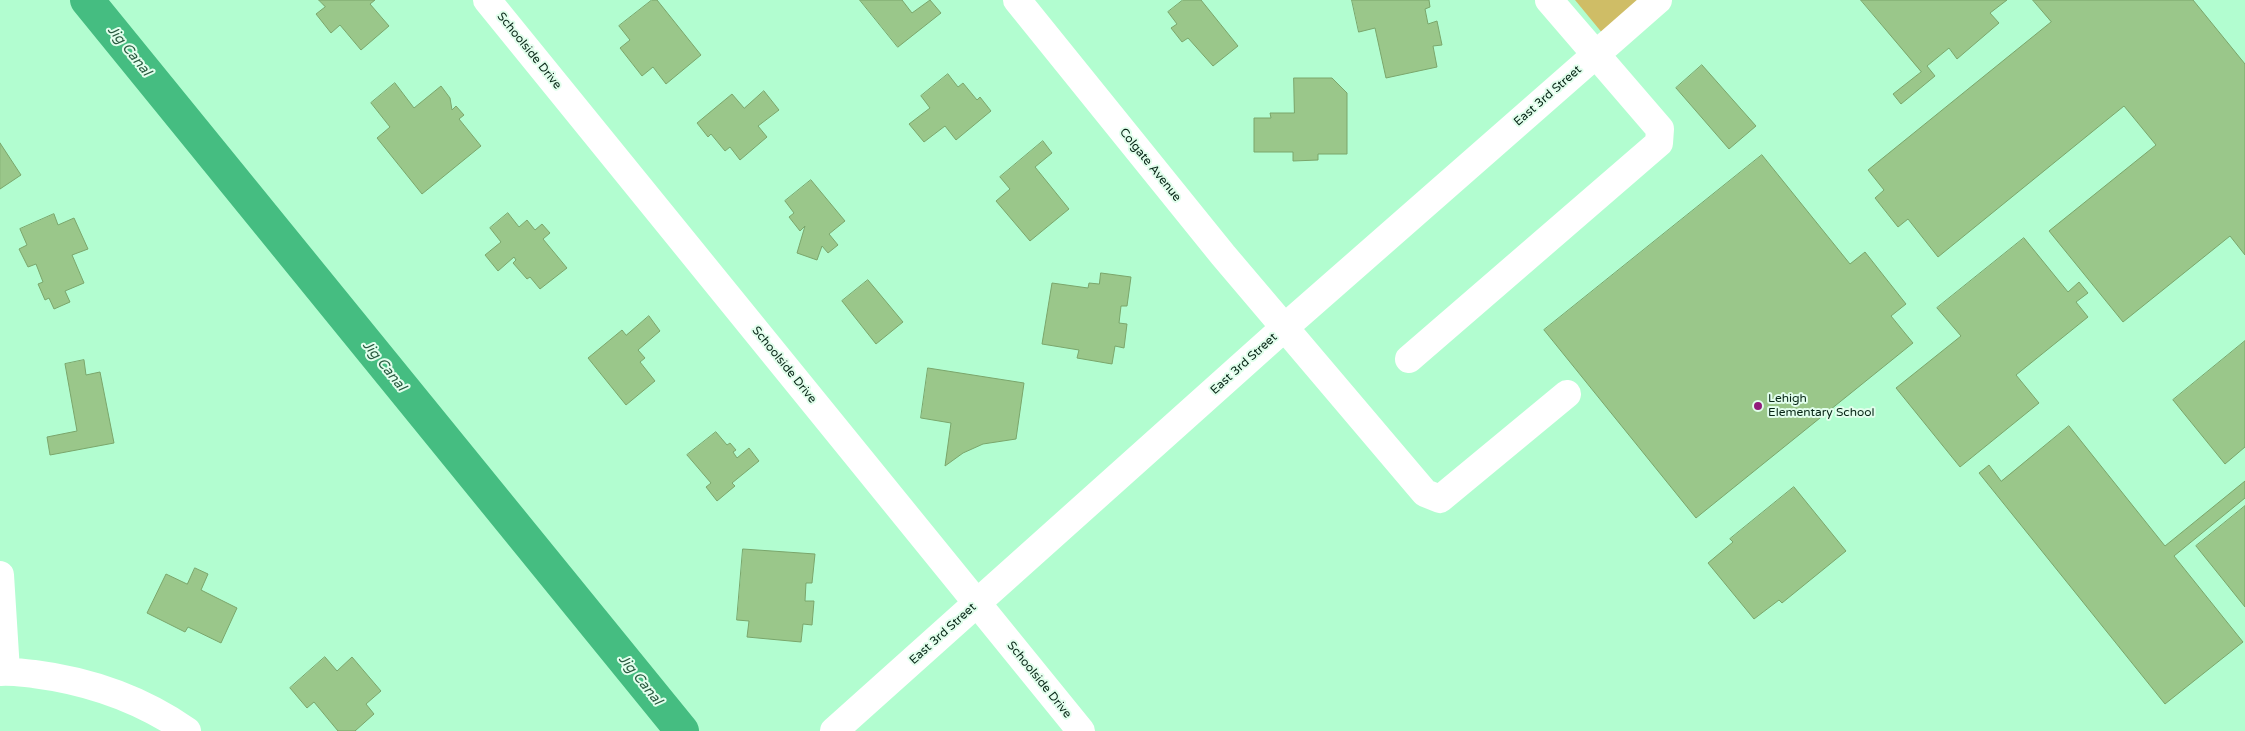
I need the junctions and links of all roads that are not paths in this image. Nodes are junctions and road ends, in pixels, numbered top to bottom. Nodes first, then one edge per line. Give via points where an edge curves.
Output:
1 (487, 0) edge
2 (1017, 0) edge
3 (1549, 0) edge
4 (1658, 0) edge
5 (1597, 54) junction
6 (1284, 328) junction
7 (1409, 359) dead end
8 (1567, 394) dead end
9 (0, 576) edge
10 (978, 603) junction
11 (3, 671) edge
12 (187, 731) edge
13 (834, 731) edge
14 (1081, 731) edge

1 - 10 street, Schoolside Drive
2 - 6 street, Colgate Avenue
3 - 5 street
4 - 5 street, East 3rd Street
5 - 6 street, East 3rd Street
5 - 7 street via 1660,129 1659,143
6 - 8 street, Colgate Avenue via 1426,493 1440,499
6 - 10 street, East 3rd Street
9 - 11 street
10 - 13 street, East 3rd Street
10 - 14 street, Schoolside Drive
11 - 12 street via 59,677 98,687 138,702

